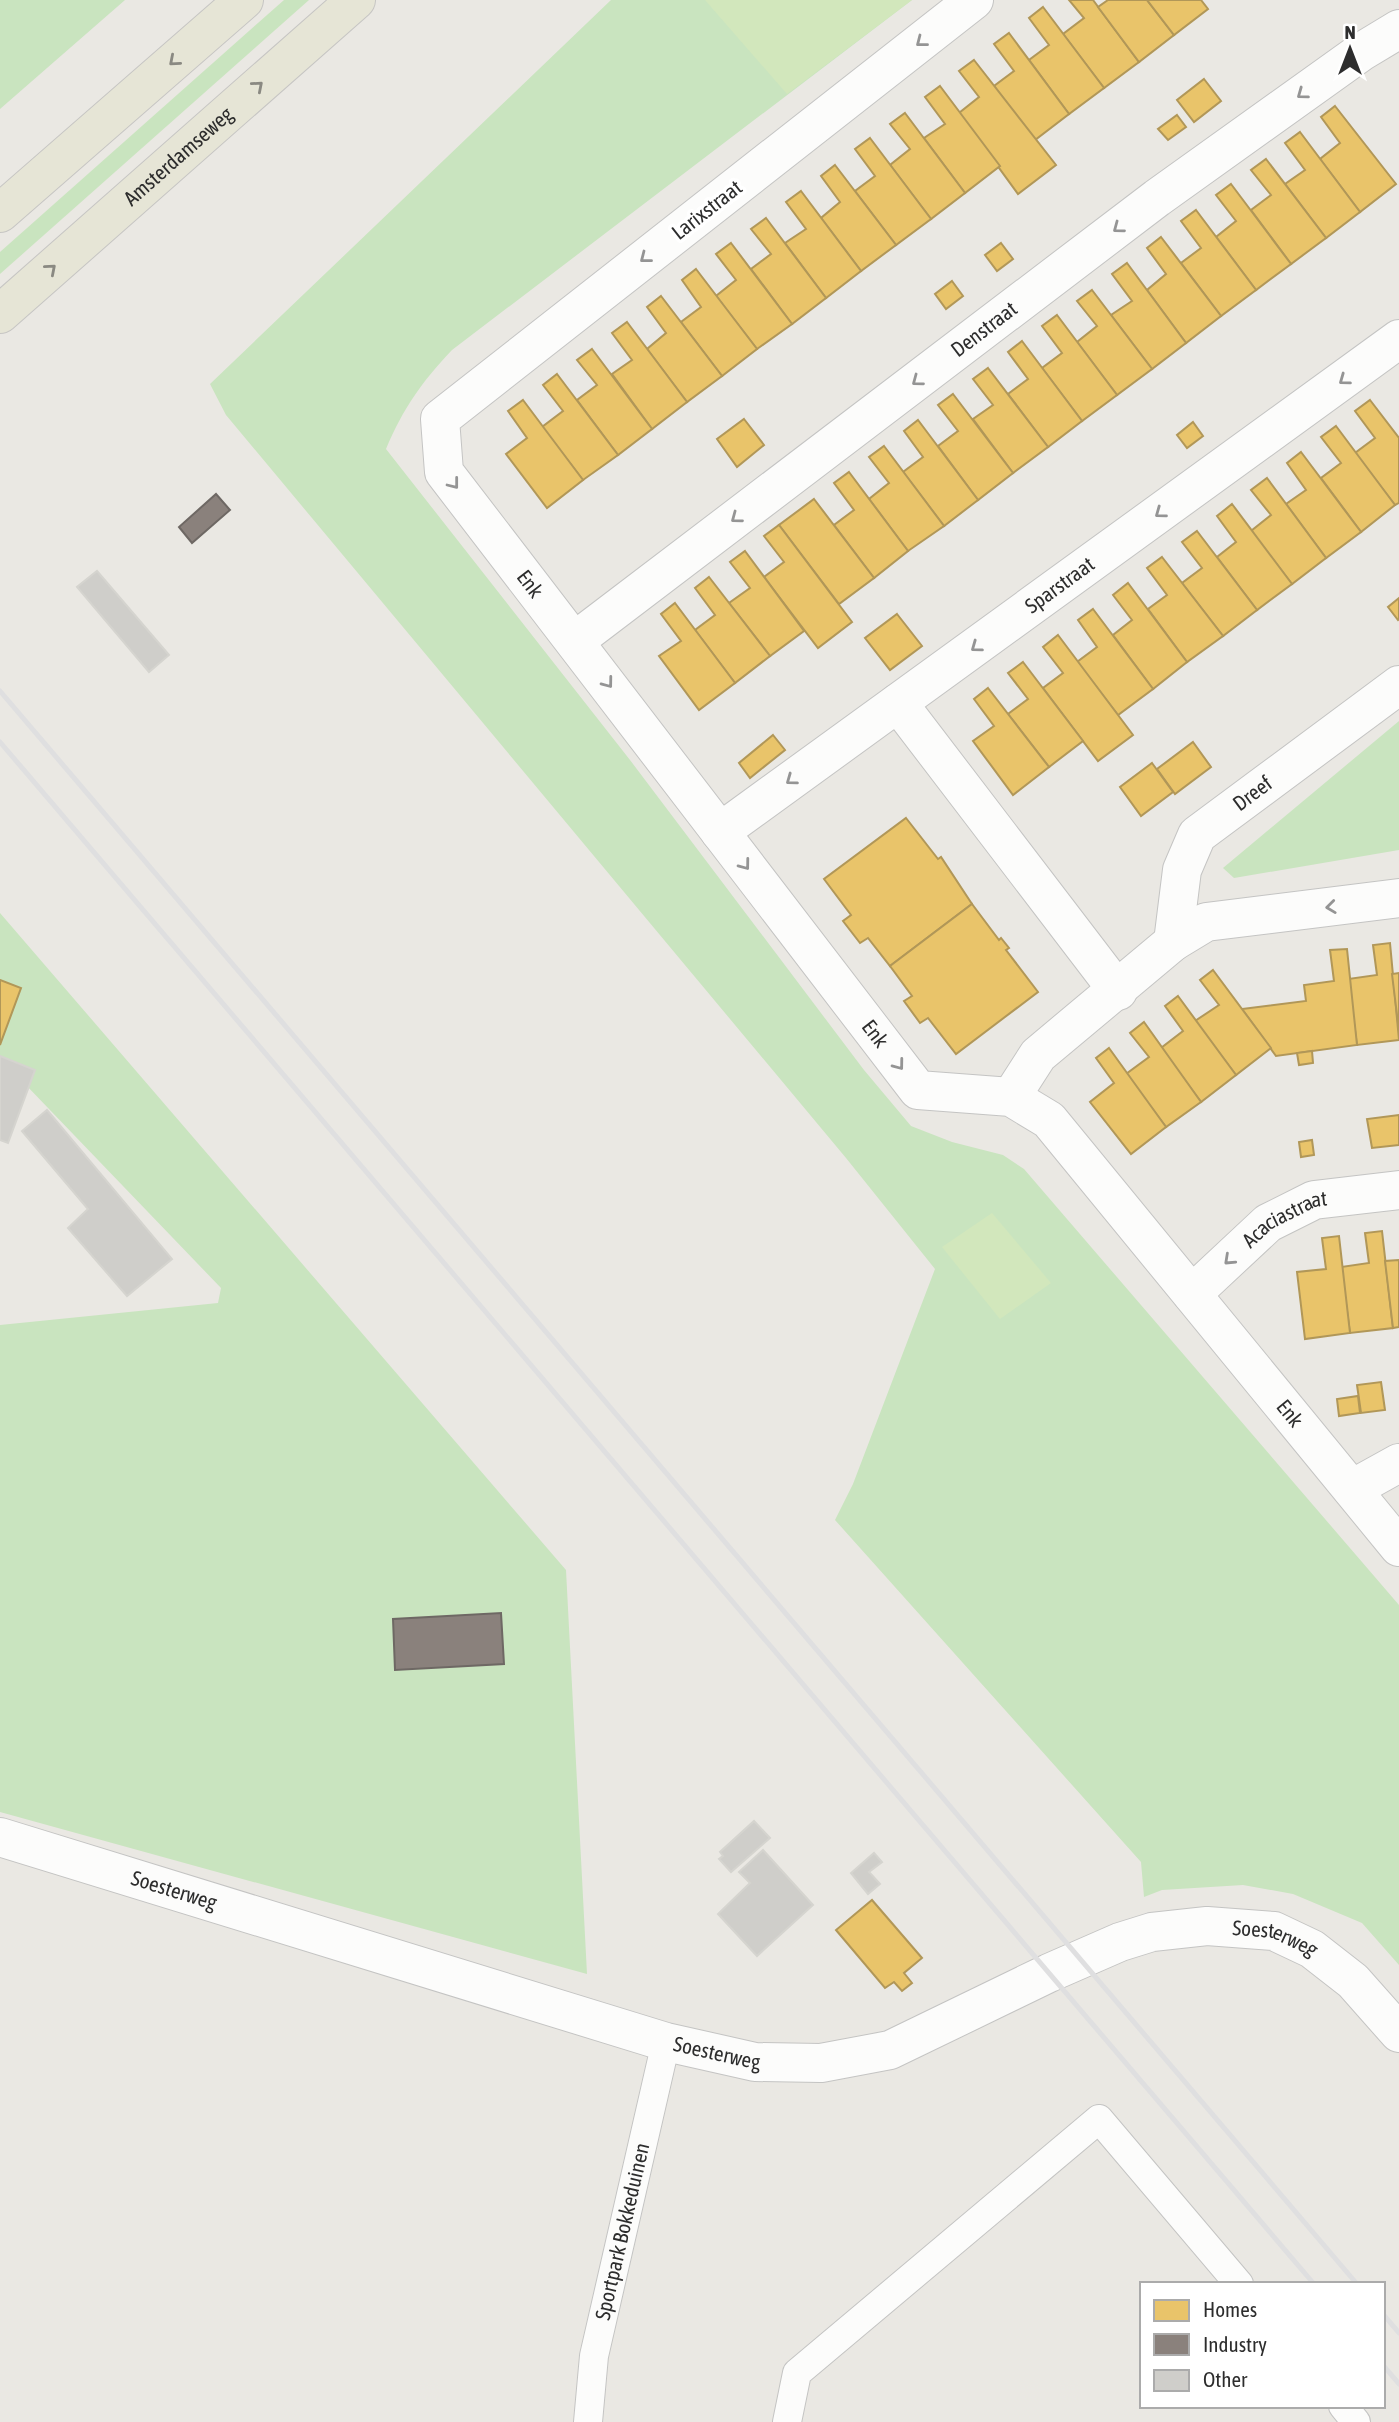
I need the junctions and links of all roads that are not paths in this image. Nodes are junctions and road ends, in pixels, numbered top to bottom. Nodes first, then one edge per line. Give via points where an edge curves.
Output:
1 (244, 0) edge
2 (356, 0) edge
3 (974, 0) edge
4 (1399, 29) edge
5 (0, 213) edge
6 (0, 314) edge
7 (1399, 340) edge
8 (440, 419) joint
9 (576, 640) junction
10 (1399, 685) edge
11 (898, 704) junction
12 (720, 832) junction
13 (1399, 898) edge
14 (1173, 942) junction
15 (1118, 991) junction
16 (1010, 1097) junction
17 (1399, 1190) edge
18 (1192, 1294) junction
19 (1399, 1463) edge
20 (1352, 1489) junction
21 (1399, 1547) edge
22 (0, 1838) edge
23 (1399, 2033) edge
24 (666, 2042) junction
25 (1237, 2282) edge
26 (1345, 2408) edge
27 (588, 2422) edge
28 (787, 2422) edge
29 (1356, 2422) edge

1 -> 5 main road
6 -> 2 main road, Amsterdamseweg
3 -> 8 street, Larixstraat
4 -> 9 street, Denstraat via 1157,198
7 -> 11 street, Sparstraat
8 -> 9 street, Enk via 444,472
9 -> 12 street, Enk
10 - 14 street, Dreef via 1197,835 1182,870
11 -> 12 street, Sparstraat
11 - 15 street
12 -> 16 street, Enk via 918,1090
13 -> 14 street via 1206,922
14 - 15 street
15 - 16 street via 1038,1055
16 - 18 street, Enk via 1049,1120
17 -> 18 street, Acaciastraat via 1314,1200 1268,1223
18 - 20 street, Enk
19 - 20 street
20 - 21 street, Enk
22 - 24 street, Soesterweg
23 - 24 street, Soesterweg via 1353,1981 1312,1949 1274,1931 1207,1926 1152,1932 1120,1942 890,2050 821,2063 755,2062
24 - 27 lane, Sportpark Bokkeduinen via 594,2356
25 - 28 lane via 1099,2119 797,2373
26 - 29 lane

